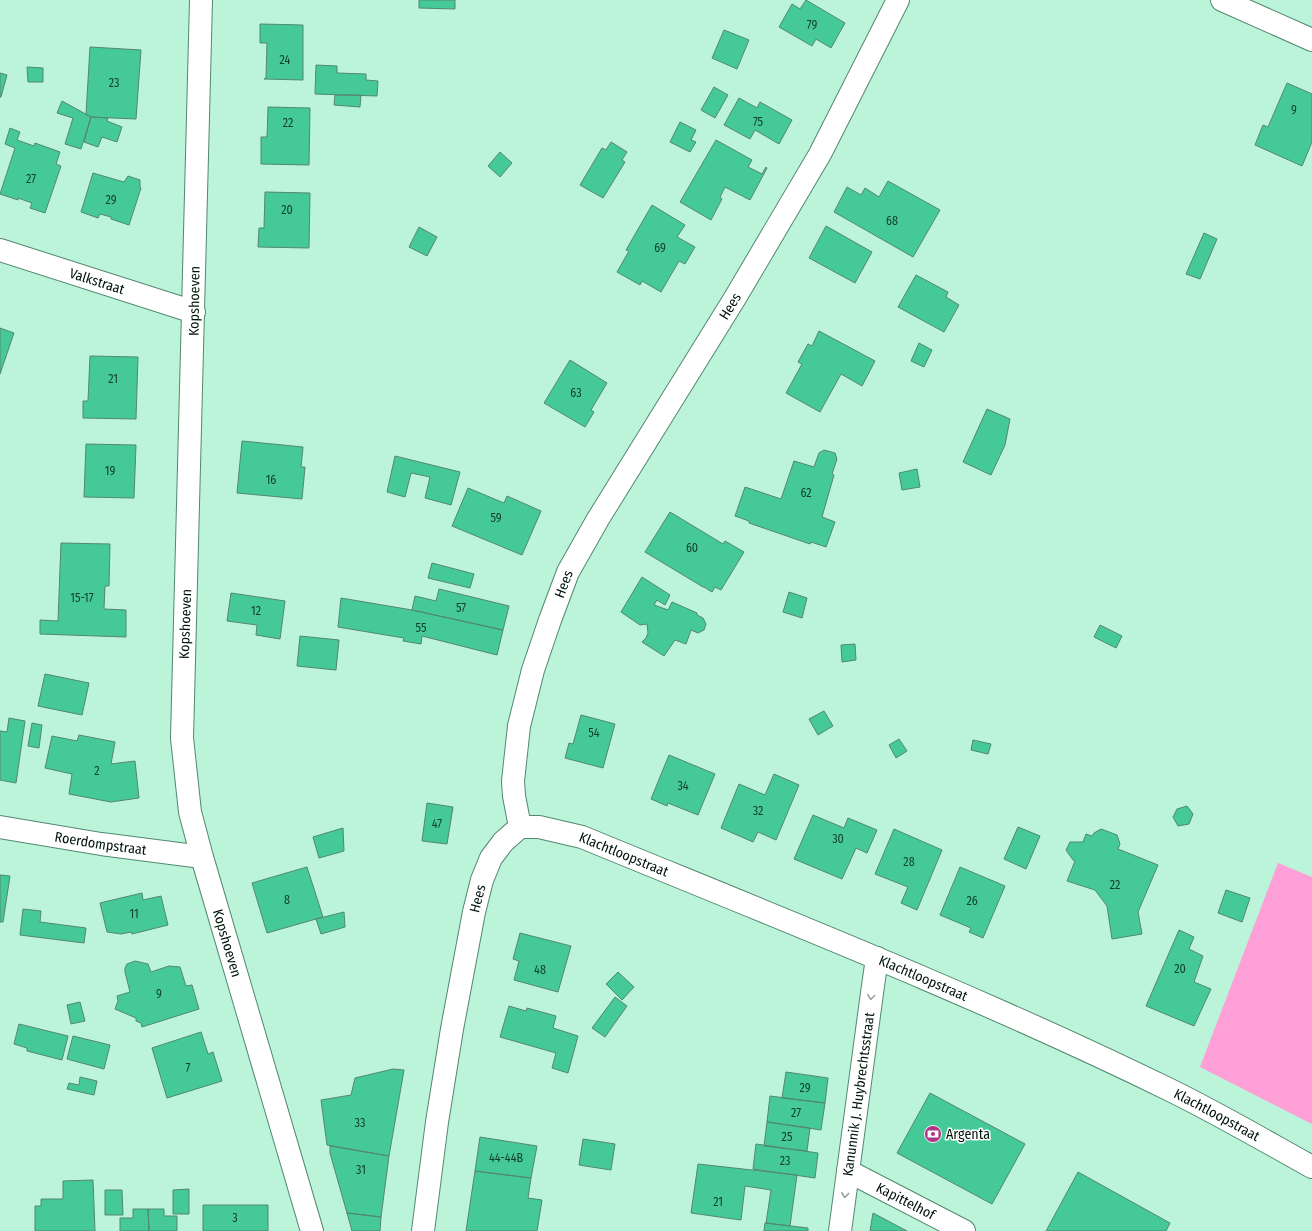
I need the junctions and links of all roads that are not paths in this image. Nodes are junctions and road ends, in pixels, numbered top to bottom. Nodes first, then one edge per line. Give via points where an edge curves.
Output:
1 (202, 0) edge
2 (898, 0) edge
3 (1222, 0) edge
4 (1312, 40) edge
5 (0, 250) edge
6 (194, 312) junction
7 (0, 827) edge
8 (520, 827) junction
9 (202, 857) junction
10 (877, 958) junction
11 (1312, 1168) edge
12 (848, 1171) junction
13 (312, 1231) edge
14 (423, 1231) edge
15 (840, 1231) edge
16 (964, 1231) edge

1 - 6 street, Kopshoeven
2 - 8 street, Hees via 820,154 568,572 536,663 519,726 513,781
3 - 4 street
5 - 6 street, Valkstraat
6 - 9 street, Kopshoeven via 182,738 190,812
7 - 9 street, Roerdompstraat
8 - 10 street, Klachtloopstraat via 539,827 582,837
8 - 14 street, Hees via 503,842 492,858 477,899 452,1029
9 - 13 street, Kopshoeven
10 - 11 street, Klachtloopstraat via 1050,1033 1158,1084
10 -> 12 street, Kanunnik J. Huybrechtsstraat
12 -> 15 street, Kanunnik J. Huybrechtsstraat
12 - 16 street, Kapittelhof

